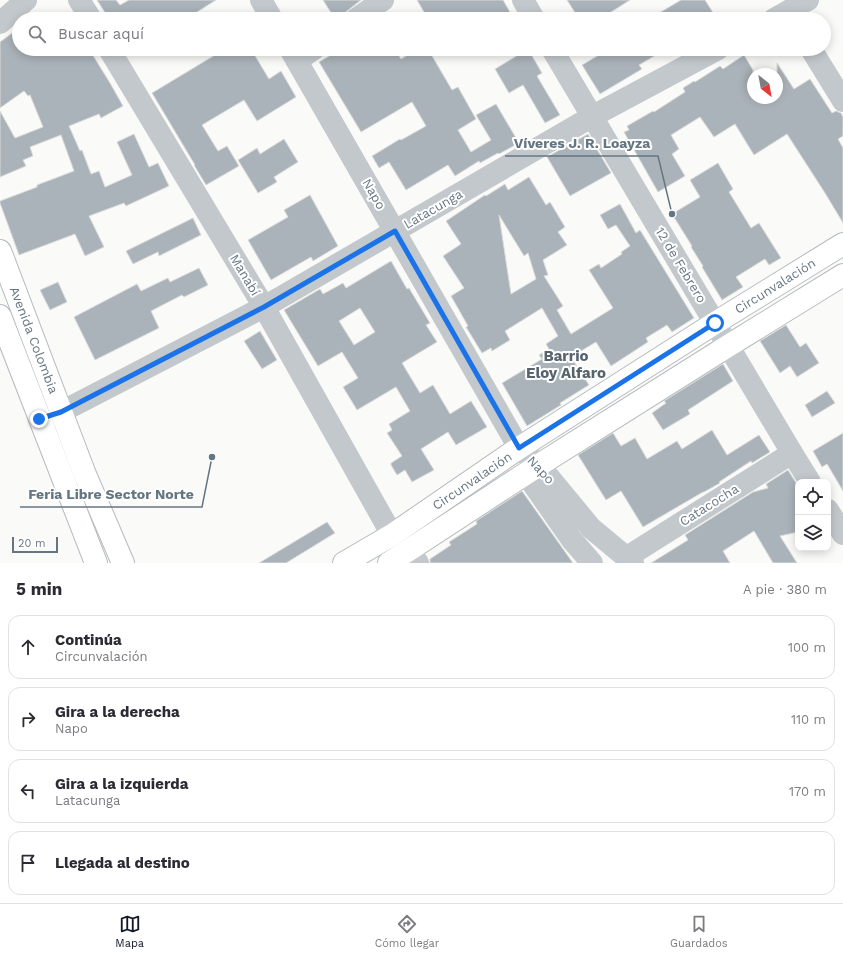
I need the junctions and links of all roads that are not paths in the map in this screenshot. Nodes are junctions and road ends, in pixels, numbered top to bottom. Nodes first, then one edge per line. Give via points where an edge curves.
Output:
1 (26, 0) edge
2 (79, 0) edge
3 (261, 0) edge
4 (384, 0) edge
5 (523, 0) edge
6 (808, 0) edge
7 (12, 12) edge
8 (12, 12) edge
9 (87, 12) edge
10 (268, 12) edge
11 (366, 12) edge
12 (530, 12) edge
13 (783, 12) edge
14 (0, 23) edge
15 (113, 56) edge
16 (302, 56) edge
17 (556, 56) edge
18 (705, 56) edge
19 (815, 56) edge
20 (843, 101) edge
21 (592, 116) junction
22 (395, 231) junction
23 (843, 244) edge
24 (0, 251) edge
25 (843, 275) edge
26 (264, 307) junction
27 (0, 316) edge
28 (715, 323) junction
29 (728, 346) junction
30 (61, 412) junction
31 (39, 419) junction
32 (519, 448) junction
33 (792, 453) junction
34 (533, 470) junction
35 (808, 479) edge
36 (831, 515) edge
37 (843, 534) edge
38 (392, 535) junction
39 (413, 557) edge
40 (630, 560) edge
41 (96, 563) edge
42 (122, 563) edge
43 (344, 563) edge
44 (389, 563) edge
45 (592, 563) edge

1 - 8 street
2 - 9 street
3 - 10 street
4 - 11 street
5 - 12 street
6 - 13 street
7 - 14 street
15 - 26 street, Manabí
16 - 22 street, Napo
17 - 21 street, 12 de Febrero
18 - 21 street, Latacunga
19 - 20 street
21 - 22 street, Latacunga
21 - 28 street, 12 de Febrero
22 - 26 street, Latacunga
22 - 32 street, Napo
23 - 28 main road, Circunvalación
24 - 30 main road, Avenida Colombia
25 - 29 main road, Circunvalación
26 - 30 street, Latacunga
26 - 38 street, Manabí
27 - 31 main road, Avenida Colombia
28 - 29 street, 12 de Febrero
28 - 32 main road, Circunvalación
29 - 33 street, 12 de Febrero
29 - 34 main road, Circunvalación
30 - 31 street, Latacunga
30 - 42 main road, Avenida Colombia
31 - 41 main road, Avenida Colombia
32 - 34 street, Napo
32 - 38 main road, Circunvalación
33 - 35 street, 12 de Febrero
33 - 40 street, Catacocha
34 - 39 main road, Circunvalación
34 - 40 street, Napo via 591,528
34 - 45 street via 572,540
36 - 37 street
38 - 39 street, Manabí
38 - 43 main road, Circunvalación
39 - 44 main road, Circunvalación

